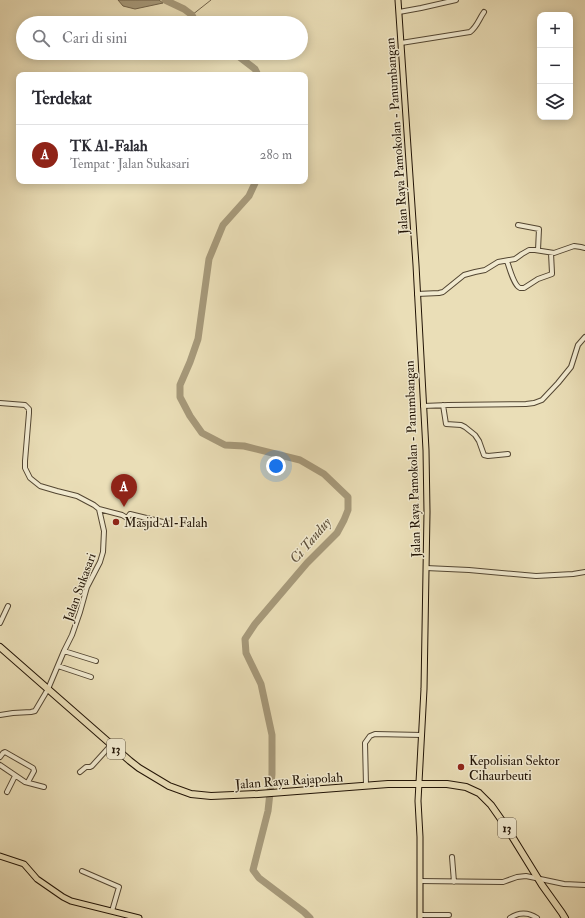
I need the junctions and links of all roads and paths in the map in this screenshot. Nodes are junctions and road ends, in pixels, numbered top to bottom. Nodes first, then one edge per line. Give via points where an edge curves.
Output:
1 (398, 0) edge
2 (456, 0) edge
3 (399, 12) junction
4 (484, 12) dead end
5 (401, 43) junction
6 (518, 225) dead end
7 (585, 248) edge
8 (538, 250) junction
9 (551, 253) junction
10 (507, 261) junction
11 (417, 294) junction
12 (585, 337) edge
13 (0, 403) edge
14 (443, 405) junction
15 (423, 406) junction
16 (508, 454) dead end
17 (98, 509) junction
18 (170, 524) dead end
19 (426, 568) junction
20 (585, 572) edge
21 (8, 606) dead end
22 (0, 623) edge
23 (0, 647) edge
24 (64, 651) junction
25 (96, 661) dead end
26 (58, 666) junction
27 (91, 676) dead end
28 (48, 689) junction
29 (0, 715) edge
30 (422, 735) junction
31 (111, 745) junction
32 (4, 750) dead end
33 (0, 757) edge
34 (0, 766) edge
35 (80, 772) dead end
36 (15, 776) junction
37 (28, 782) junction
38 (420, 784) junction
39 (366, 785) junction
40 (44, 787) dead end
41 (7, 792) dead end
42 (0, 856) edge
43 (452, 857) dead end
44 (82, 871) dead end
45 (539, 878) junction
46 (420, 880) junction
47 (454, 882) junction
48 (585, 885) edge
49 (112, 911) junction
50 (449, 915) dead end
51 (420, 917) edge
52 (139, 918) edge
53 (510, 918) edge
54 (537, 918) edge
55 (565, 918) edge

1 - 3 main road, Jalan Raya Pamokolan - Panumbangan
2 - 3 street
3 - 5 main road, Jalan Raya Pamokolan - Panumbangan
4 - 5 street via 470,32
5 - 11 main road, Jalan Raya Pamokolan - Panumbangan
6 - 8 street via 539,230
7 - 9 street via 574,246
8 - 9 street
8 - 10 street via 529,250
9 - 10 street via 552,274 524,288 517,286
10 - 11 street via 498,262 485,270 464,276 443,292
11 - 15 main road, Jalan Raya Pamokolan - Panumbangan
12 - 14 street via 578,345 568,372 548,394 534,404
13 - 17 street via 25,405 29,409 25,468 30,478 40,486 77,496
14 - 15 street
14 - 16 street via 446,424 461,425 475,435 484,455
15 - 19 main road, Jalan Raya Pamokolan - Panumbangan via 427,497
17 - 18 street via 127,518 130,514
17 - 24 street, Jalan Sukasari via 104,531 103,552 87,587 72,635
19 - 20 street via 536,576
19 - 30 main road, Jalan Raya Pamokolan - Panumbangan
21 - 22 street
23 - 28 highway, Jalan Raya Rajapolah / 13
24 - 25 street
24 - 26 street, Jalan Sukasari
26 - 27 street
26 - 28 street, Jalan Sukasari
28 - 29 street, Jalan Sukasari via 35,711
28 - 31 highway, Jalan Raya Rajapolah / 13
30 - 38 main road, Jalan Raya Pamokolan - Panumbangan
30 - 39 street via 370,736 365,744
31 - 35 street via 92,766 86,766
31 - 39 highway, Jalan Raya Rajapolah / 13 via 139,768 169,786 191,794 258,794
32 - 33 street
33 - 37 street via 5,752 33,768
34 - 36 street
36 - 37 street
36 - 41 street
37 - 40 street
38 - 39 highway, Jalan Raya Rajapolah / 13
38 - 45 highway, Jalan Raya Rajapolah / 13 via 447,784 466,787 479,793 491,805
38 - 46 main road, Jalan Raya Pamokolan - Panumbangan
42 - 49 main road via 24,864 37,879 66,898
43 - 47 street
44 - 49 street via 118,886
45 - 47 street via 526,876 503,882
45 - 48 street via 569,885
45 - 55 highway, Jalan Raya Rajapolah / 13
46 - 47 street
46 - 51 main road, Jalan Raya Pamokolan - Panumbangan
49 - 52 main road
50 - 51 street
53 - 54 street via 522,913 532,914

